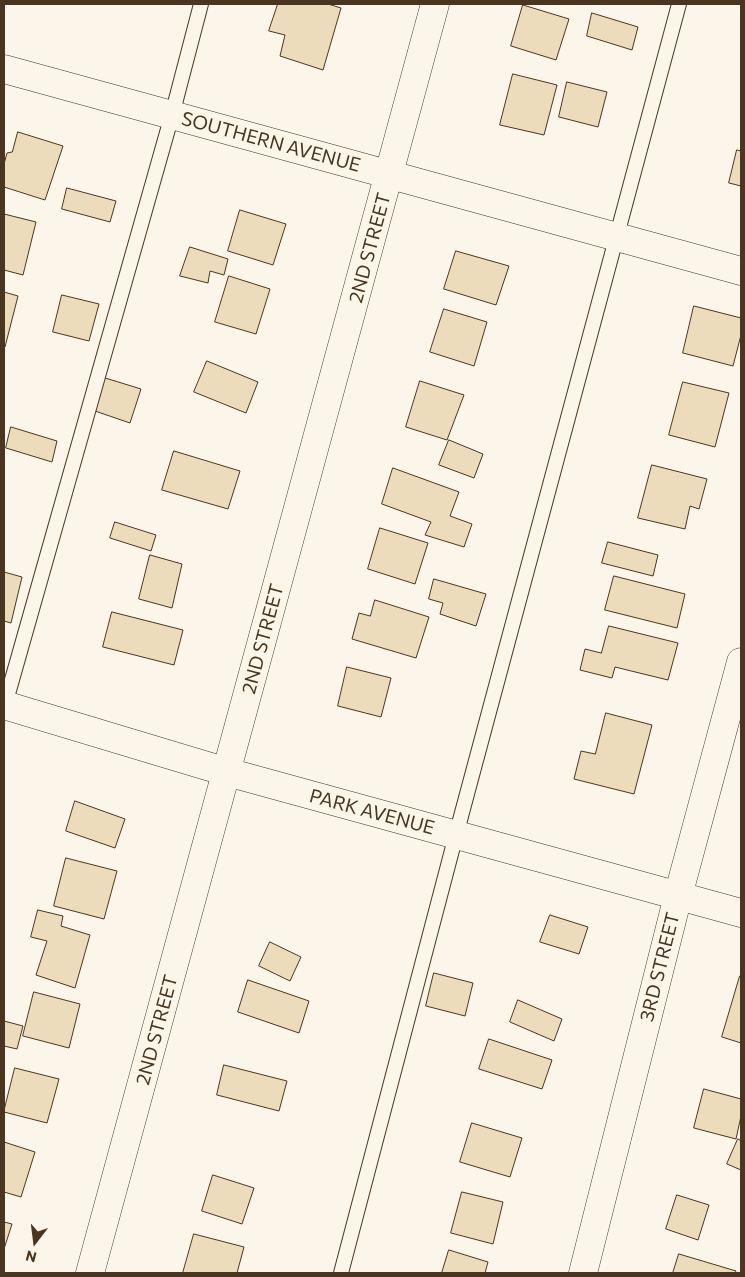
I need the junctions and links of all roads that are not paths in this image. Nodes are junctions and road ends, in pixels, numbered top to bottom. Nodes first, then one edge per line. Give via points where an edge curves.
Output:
1 (201, 4) edge
2 (435, 4) edge
3 (679, 4) edge
4 (4, 68) edge
5 (172, 114) junction
6 (390, 174) junction
7 (617, 236) junction
8 (741, 271) edge
9 (741, 662) edge
10 (4, 706) edge
11 (227, 772) junction
12 (456, 835) junction
13 (678, 896) junction
14 (741, 913) edge
15 (90, 1273) edge
16 (341, 1273) edge
17 (583, 1273) edge

1 - 5 lane
2 - 6 street, 2ND STREET
3 - 7 lane
4 - 5 street, SOUTHERN AVENUE
5 - 6 street, SOUTHERN AVENUE
5 - 10 lane
6 - 7 street, SOUTHERN AVENUE
6 - 11 street, 2ND STREET
7 - 8 street, SOUTHERN AVENUE
7 - 12 lane
9 - 13 street, 3RD STREET
10 - 11 street, PARK AVENUE
11 - 12 street, PARK AVENUE
11 - 15 street, 2ND STREET
12 - 13 street, PARK AVENUE
12 - 16 lane
13 - 14 street, PARK AVENUE
13 - 17 street, 3RD STREET

